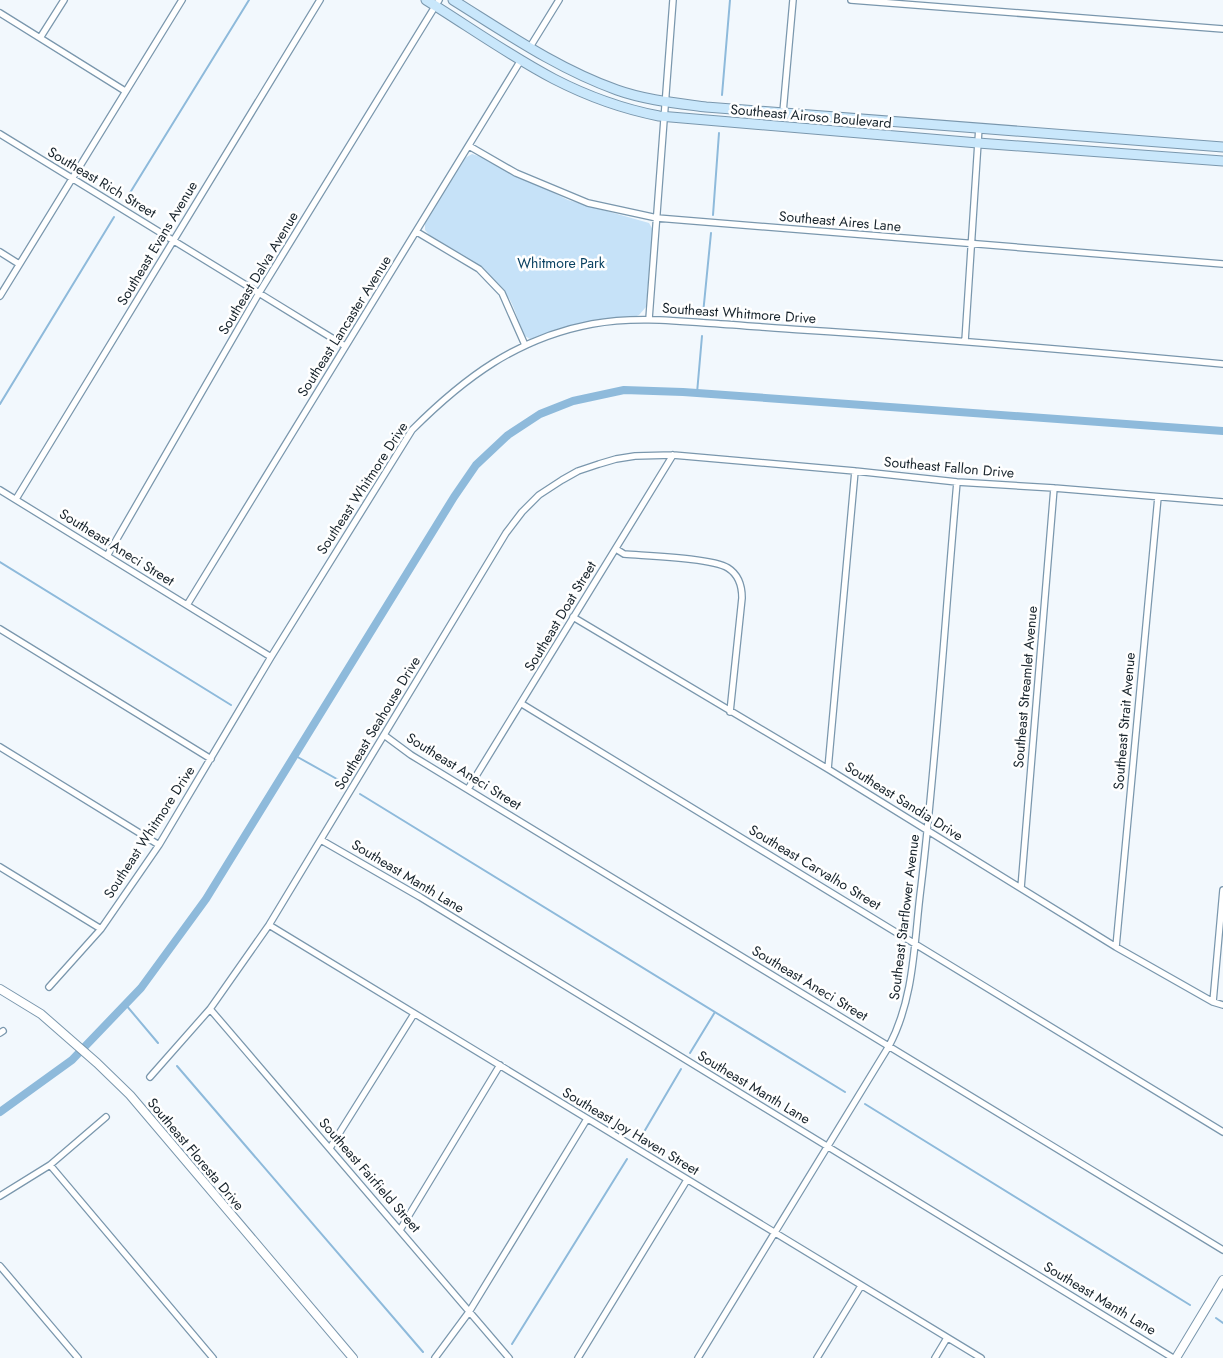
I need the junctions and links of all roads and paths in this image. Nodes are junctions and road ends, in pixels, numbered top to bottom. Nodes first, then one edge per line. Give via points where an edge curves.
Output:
1 (64, 0) edge
2 (182, 0) edge
3 (320, 0) edge
4 (426, 0) edge
5 (453, 0) edge
6 (559, 0) edge
7 (673, 0) edge
8 (793, 0) edge
9 (850, 0) edge
10 (437, 3) edge
11 (0, 13) edge
12 (1223, 29) edge
13 (40, 38) junction
14 (530, 47) junction
15 (521, 60) junction
16 (125, 92) junction
17 (665, 101) junction
18 (783, 112) junction
19 (664, 115) junction
20 (833, 116) junction
21 (979, 127) junction
22 (832, 131) junction
23 (0, 134) edge
24 (978, 143) junction
25 (469, 146) junction
26 (1223, 147) edge
27 (1223, 161) edge
28 (71, 178) junction
29 (657, 218) junction
30 (417, 232) junction
31 (173, 239) junction
32 (971, 244) junction
33 (0, 252) edge
34 (19, 264) junction
35 (1223, 264) edge
36 (260, 293) junction
37 (0, 296) edge
38 (650, 319) junction
39 (965, 341) junction
40 (525, 345) junction
41 (345, 346) junction
42 (1223, 364) edge
43 (673, 455) junction
44 (855, 470) junction
45 (957, 482) junction
46 (1054, 488) junction
47 (0, 490) edge
48 (1158, 497) junction
49 (16, 500) junction
50 (1223, 502) edge
51 (616, 550) junction
52 (107, 556) junction
53 (187, 605) junction
54 (573, 617) junction
55 (0, 629) edge
56 (272, 657) junction
57 (522, 704) junction
58 (730, 712) junction
59 (384, 735) junction
60 (0, 748) edge
61 (211, 759) junction
62 (828, 769) junction
63 (468, 789) junction
64 (928, 830) junction
65 (321, 840) junction
66 (159, 846) junction
67 (0, 867) edge
68 (1021, 888) junction
69 (1223, 890) edge
70 (269, 925) junction
71 (101, 929) junction
72 (914, 942) junction
73 (1116, 947) junction
74 (48, 987) dead end
75 (0, 989) edge
76 (1213, 1002) junction
77 (1223, 1005) edge
78 (210, 1010) junction
79 (414, 1014) junction
80 (889, 1046) junction
81 (500, 1065) junction
82 (150, 1077) dead end
83 (106, 1116) dead end
84 (587, 1119) junction
85 (1223, 1132) edge
86 (828, 1146) junction
87 (330, 1148) junction
88 (50, 1165) junction
89 (687, 1180) junction
90 (0, 1196) edge
91 (400, 1230) junction
92 (774, 1232) junction
93 (1223, 1250) edge
94 (0, 1266) edge
95 (1223, 1280) edge
96 (861, 1286) junction
97 (469, 1312) junction
98 (947, 1338) junction
99 (78, 1358) edge
100 (213, 1358) edge
101 (353, 1358) edge
102 (435, 1358) edge
103 (509, 1358) edge
104 (578, 1358) edge
105 (698, 1358) edge
106 (817, 1358) edge
107 (935, 1358) edge
108 (981, 1358) edge
109 (1175, 1358) edge

1 - 13 street
2 - 16 street
3 - 31 street, Southeast Evans Avenue
4 - 10 main road, Southeast Airoso Boulevard
5 - 14 main road, Southeast Airoso Boulevard
6 - 14 street
7 - 17 street
8 - 18 street
9 - 12 street
10 - 15 main road, Southeast Airoso Boulevard
10 - 36 street, Southeast Dalva Avenue
11 - 13 street
13 - 16 street
14 - 17 main road, Southeast Airoso Boulevard via 591,80
15 - 19 main road, Southeast Airoso Boulevard via 583,92 637,111
15 - 25 street, Southeast Lancaster Avenue
16 - 28 street
17 - 18 main road, Southeast Airoso Boulevard
17 - 19 street
18 - 20 main road, Southeast Airoso Boulevard
19 - 22 main road, Southeast Airoso Boulevard
19 - 29 street
20 - 21 main road, Southeast Airoso Boulevard
20 - 22 main road
21 - 24 street
21 - 26 main road, Southeast Airoso Boulevard
22 - 24 main road, Southeast Airoso Boulevard
23 - 28 street, Southeast Rich Street
24 - 27 main road, Southeast Airoso Boulevard
24 - 32 street
25 - 29 street, Southeast Aires Lane via 516,172 588,203
25 - 30 street, Southeast Lancaster Avenue
28 - 31 street, Southeast Rich Street
28 - 34 street
29 - 32 street, Southeast Aires Lane
29 - 38 street
30 - 40 street via 479,270 502,293
30 - 41 street, Southeast Lancaster Avenue
31 - 36 street, Southeast Rich Street
31 - 49 street, Southeast Evans Avenue
32 - 35 street, Southeast Aires Lane
32 - 39 street
33 - 34 street
34 - 37 street
36 - 41 street, Southeast Rich Street
36 - 52 street, Southeast Dalva Avenue
38 - 39 street, Southeast Whitmore Drive
38 - 40 street, Southeast Whitmore Drive via 592,324
39 - 42 street, Southeast Whitmore Drive
40 - 56 street, Southeast Whitmore Drive via 487,365 439,403 412,430
41 - 53 street, Southeast Lancaster Avenue
43 - 44 street, Southeast Fallon Drive
43 - 51 street, Southeast Doat Street
43 - 59 street, Southeast Seahouse Drive via 635,456 599,464 578,471 539,495 506,533
44 - 45 street, Southeast Fallon Drive
44 - 62 street
45 - 46 street, Southeast Fallon Drive
45 - 64 street, Southeast Starflower Avenue
46 - 48 street, Southeast Fallon Drive
46 - 68 street, Southeast Streamlet Avenue
47 - 49 street, Southeast Aneci Street
48 - 50 street, Southeast Fallon Drive
48 - 73 street, Southeast Strait Avenue
49 - 52 street, Southeast Aneci Street
51 - 54 street, Southeast Doat Street
51 - 58 street via 624,554 716,562 730,569 739,580 742,592
52 - 53 street, Southeast Aneci Street
53 - 56 street, Southeast Aneci Street
54 - 57 street, Southeast Doat Street
54 - 58 street, Southeast Sandia Drive
55 - 61 street
56 - 61 street, Southeast Whitmore Drive
57 - 63 street, Southeast Doat Street
57 - 72 street, Southeast Carvalho Street
58 - 62 street, Southeast Sandia Drive
59 - 63 street, Southeast Aneci Street via 410,755
59 - 65 street, Southeast Seahouse Drive
60 - 66 street
61 - 66 street, Southeast Whitmore Drive
62 - 64 street, Southeast Sandia Drive
63 - 80 street, Southeast Aneci Street
64 - 68 street, Southeast Sandia Drive
64 - 72 street, Southeast Starflower Avenue
65 - 70 street, Southeast Seahouse Drive
65 - 86 street, Southeast Manth Lane
66 - 71 street, Southeast Whitmore Drive
67 - 71 street
68 - 73 street, Southeast Sandia Drive
69 - 76 street
70 - 78 street, Southeast Seahouse Drive
70 - 79 street, Southeast Joy Haven Street
71 - 74 street, Southeast Whitmore Drive
72 - 80 street, Southeast Starflower Avenue via 909,994
72 - 85 street, Southeast Carvalho Street
73 - 76 street, Southeast Sandia Drive
75 - 101 street, Southeast Floresta Drive via 41,1014 130,1096
76 - 77 street, Southeast Sandia Drive
78 - 82 street, Southeast Seahouse Drive
78 - 87 street, Southeast Fairfield Street
79 - 81 street, Southeast Joy Haven Street
79 - 87 street
80 - 86 street, Southeast Starflower Avenue
80 - 93 street, Southeast Aneci Street
81 - 84 street, Southeast Joy Haven Street
81 - 91 street
83 - 88 street
84 - 89 street, Southeast Joy Haven Street
84 - 97 street
86 - 92 street, Southeast Starflower Avenue
86 - 109 street, Southeast Manth Lane
87 - 91 street, Southeast Fairfield Street
88 - 90 street
88 - 100 street
89 - 92 street, Southeast Joy Haven Street
89 - 104 street
91 - 97 street, Southeast Fairfield Street
92 - 96 street, Southeast Joy Haven Street
92 - 105 street, Southeast Starflower Avenue
94 - 99 street
95 - 109 street
96 - 98 street, Southeast Joy Haven Street
96 - 106 street
97 - 102 street
97 - 103 street, Southeast Fairfield Street
98 - 107 street
98 - 108 street, Southeast Joy Haven Street

